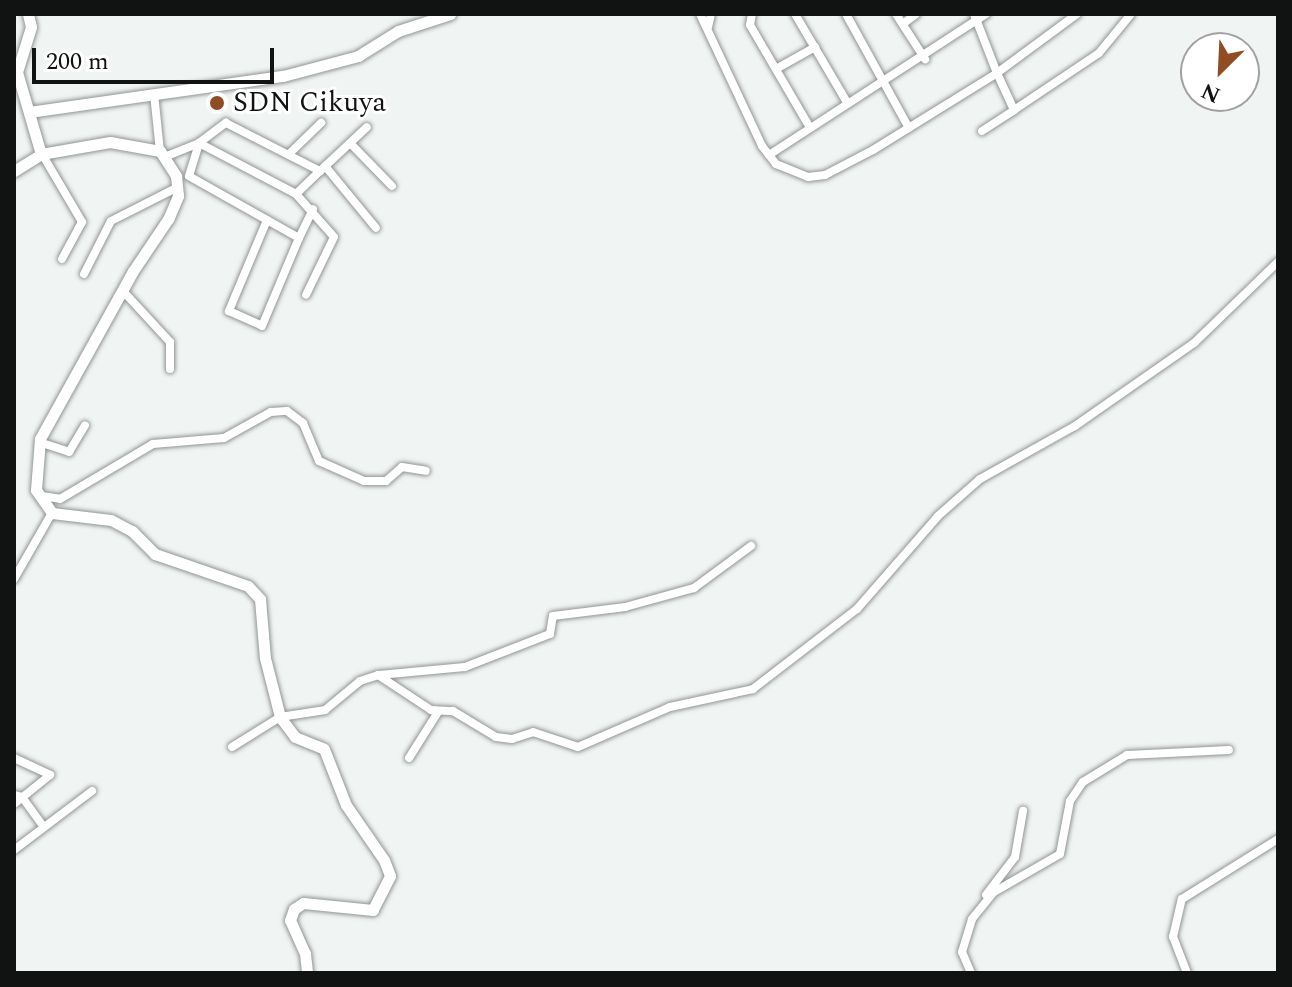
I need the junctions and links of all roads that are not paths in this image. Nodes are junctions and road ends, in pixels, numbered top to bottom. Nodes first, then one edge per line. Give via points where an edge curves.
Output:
1 (28, 14) edge
2 (450, 14) edge
3 (700, 14) edge
4 (711, 14) edge
5 (752, 14) edge
6 (795, 14) edge
7 (846, 14) edge
8 (896, 14) edge
9 (916, 14) edge
10 (1077, 14) edge
11 (1131, 14) edge
12 (979, 16) edge
13 (904, 23) junction
14 (708, 27) junction
15 (815, 47) junction
16 (925, 59) junction
17 (776, 69) junction
18 (997, 73) junction
19 (885, 84) junction
20 (154, 94) junction
21 (848, 104) junction
22 (1014, 110) junction
23 (29, 112) junction
24 (321, 123) dead end
25 (809, 126) junction
26 (367, 127) dead end
27 (909, 128) junction
28 (982, 131) dead end
29 (199, 143) junction
30 (350, 143) junction
31 (163, 153) junction
32 (42, 154) junction
33 (289, 154) junction
34 (769, 155) junction
35 (322, 169) junction
36 (14, 171) edge
37 (392, 186) dead end
38 (178, 187) junction
39 (296, 194) junction
40 (313, 209) junction
41 (267, 220) junction
42 (376, 228) dead end
43 (299, 238) junction
44 (62, 259) dead end
45 (1278, 262) edge
46 (84, 274) dead end
47 (123, 291) junction
48 (306, 295) dead end
49 (170, 369) dead end
50 (85, 425) dead end
51 (39, 442) junction
52 (426, 471) dead end
53 (36, 490) junction
54 (52, 513) junction
55 (751, 546) dead end
56 (14, 579) edge
57 (378, 675) junction
58 (438, 712) junction
59 (280, 717) junction
60 (232, 747) dead end
61 (1229, 750) dead end
62 (14, 758) edge
63 (409, 758) dead end
64 (92, 791) dead end
65 (18, 796) edge
66 (14, 804) edge
67 (1023, 811) dead end
68 (42, 825) junction
69 (1278, 839) edge
70 (14, 850) edge
71 (981, 903) junction
72 (307, 973) edge
73 (971, 973) edge
74 (1187, 973) edge

1 - 23 street via 31,27 16,66
2 - 20 street via 398,31 340,62
3 - 14 street
4 - 14 street
5 - 17 street via 750,25
6 - 15 street
7 - 19 street
8 - 13 street
9 - 13 street
10 - 18 street
11 - 22 street via 1099,53
12 - 16 street
12 - 18 street
13 - 16 street
14 - 34 street via 721,66
15 - 17 street
15 - 21 street
16 - 19 street
17 - 25 street
18 - 22 street
18 - 27 street
19 - 21 street
19 - 27 street
20 - 23 street
20 - 31 street
21 - 25 street
22 - 28 street
23 - 32 street
24 - 33 street
25 - 34 street
26 - 30 street
27 - 34 street via 825,175 793,174
29 - 31 street
29 - 33 street via 226,123
29 - 39 street
29 - 41 street via 189,176
30 - 35 street
30 - 37 street
31 - 32 street via 98,142
31 - 38 street
32 - 36 street
32 - 44 street via 82,222
33 - 35 street
35 - 39 street
35 - 42 street
38 - 46 street via 111,221
38 - 47 street via 168,219
39 - 40 street
40 - 43 street
40 - 48 street via 334,237
41 - 43 street
41 - 43 street via 229,311 262,326
45 - 58 street via 1194,343 1075,426 980,479 938,516 857,609 753,689 670,707 578,747 533,732 512,739 496,737 453,711
47 - 49 street via 170,342
47 - 51 street
50 - 51 street via 68,453
51 - 53 street
52 - 53 street via 402,467 386,481 364,481 319,461 303,423 287,411 271,412 224,438 153,444 56,500
53 - 54 street
54 - 56 street
54 - 59 street via 111,520 161,556 256,592
55 - 57 street via 694,588 625,607 553,616 550,634 465,667
57 - 58 street
57 - 59 street via 360,681 325,710
58 - 63 street
59 - 60 street
59 - 72 street via 295,737 324,749 346,805 390,876 373,910 303,903 294,909 290,920 305,953
61 - 71 street via 1142,752 1097,771 1073,793 1060,854
62 - 65 street via 50,775
64 - 68 street
65 - 66 street
65 - 68 street
67 - 71 street via 1015,857
68 - 70 street
69 - 74 street via 1182,899 1173,937
71 - 73 street via 963,944

